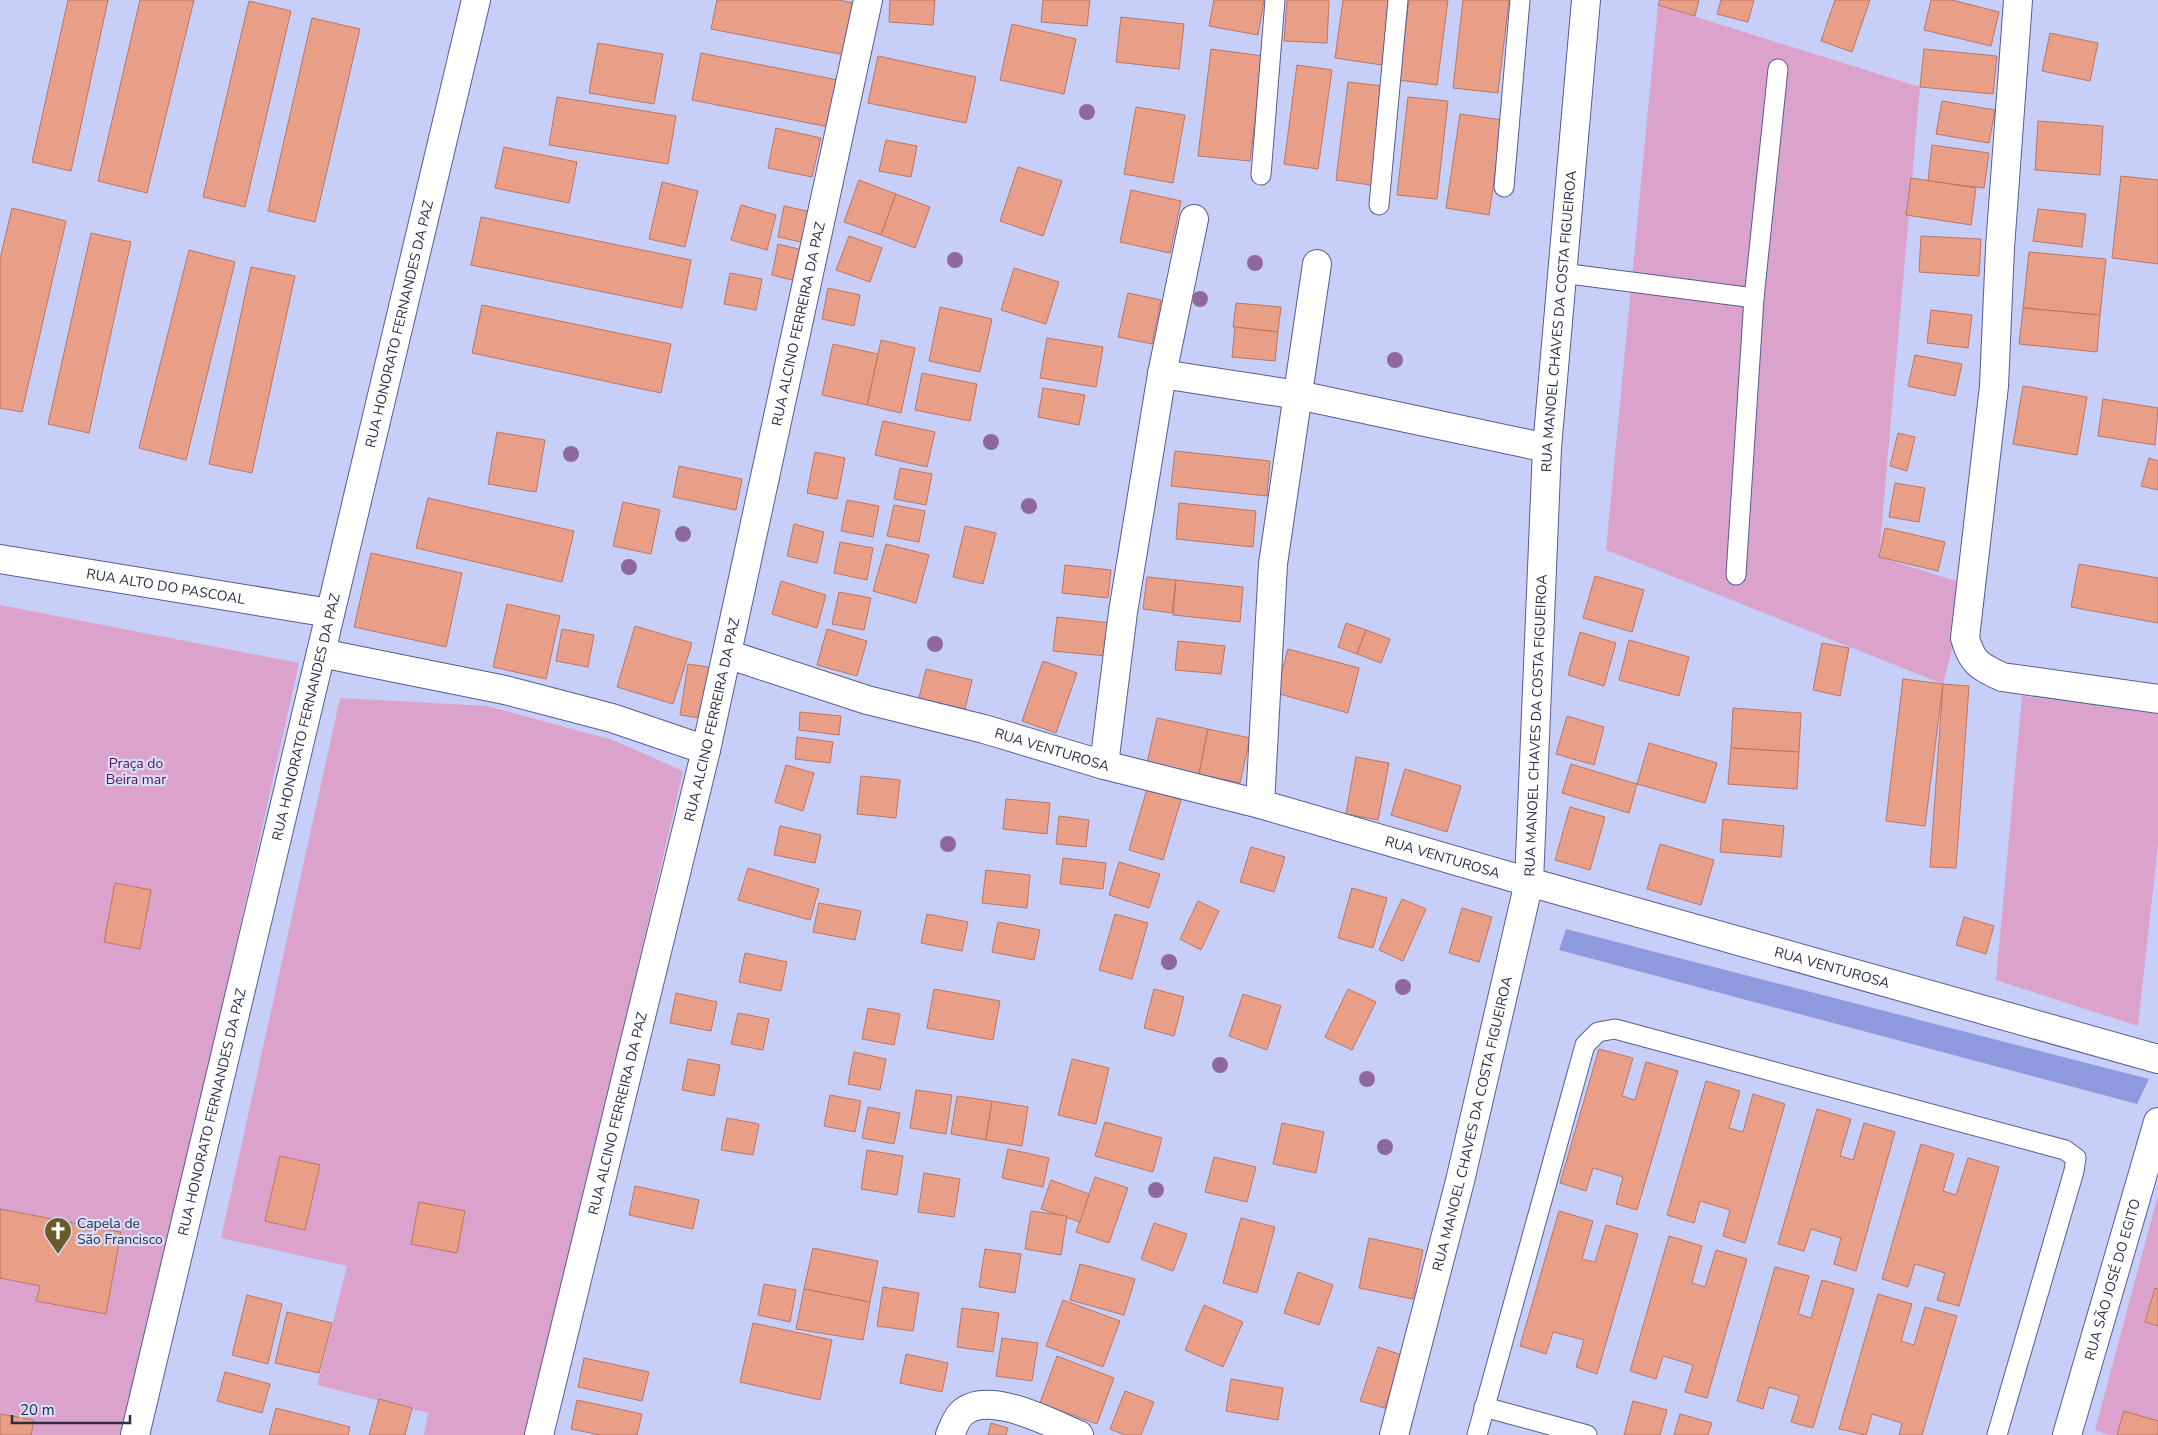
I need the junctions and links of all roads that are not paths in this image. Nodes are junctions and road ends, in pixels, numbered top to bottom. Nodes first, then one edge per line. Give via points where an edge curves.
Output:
1 (476, 0) edge
2 (868, 0) edge
3 (1275, 0) edge
4 (1398, 0) edge
5 (1520, 0) edge
6 (1586, 0) edge
7 (2018, 0) edge
8 (1778, 69) dead end
9 (1261, 175) dead end
10 (1504, 187) dead end
11 (1379, 205) dead end
12 (1194, 219) dead end
13 (1317, 264) dead end
14 (1562, 273) junction
15 (1754, 298) junction
16 (1162, 374) junction
17 (1298, 395) junction
18 (1547, 448) junction
19 (0, 559) edge
20 (1736, 575) dead end
21 (330, 613) junction
22 (321, 653) junction
23 (727, 654) junction
24 (2158, 699) edge
25 (706, 750) junction
26 (1104, 765) junction
27 (1260, 804) junction
28 (1529, 882) junction
29 (2158, 1059) edge
30 (2158, 1122) edge
31 (1484, 1407) junction
32 (135, 1435) edge
33 (539, 1435) edge
34 (950, 1435) edge
35 (1079, 1435) edge
36 (1394, 1435) edge
37 (1477, 1435) edge
38 (1587, 1435) edge
39 (1996, 1435) edge
40 (2067, 1435) edge

1 - 21 street, RUA HONORATO FERNANDES DA PAZ
2 - 23 street, RUA ALCINO FERREIRA DA PAZ
3 - 9 lane
4 - 11 lane
5 - 10 lane
6 - 14 street, RUA MANOEL CHAVES DA COSTA FIGUEIROA
7 - 24 street via 2000,248 1994,386 1965,638 1970,656 1981,667 2002,677
8 - 15 lane
12 - 16 street
13 - 17 street
14 - 15 lane
14 - 18 street, RUA MANOEL CHAVES DA COSTA FIGUEIROA
15 - 20 lane
16 - 17 street
16 - 26 street via 1123,612
17 - 18 street
17 - 27 street via 1273,564
18 - 28 street, RUA MANOEL CHAVES DA COSTA FIGUEIROA
19 - 21 street, RUA ALTO DO PASCOAL
21 - 22 street, RUA HONORATO FERNANDES DA PAZ
22 - 25 street via 505,690 612,718
22 - 32 street, RUA HONORATO FERNANDES DA PAZ
23 - 25 street, RUA ALCINO FERREIRA DA PAZ
23 - 26 street, RUA VENTUROSA via 867,700 984,729
25 - 33 street, RUA ALCINO FERREIRA DA PAZ
26 - 27 street, RUA VENTUROSA
27 - 28 street, RUA VENTUROSA
28 - 29 street, RUA VENTUROSA
28 - 36 street, RUA MANOEL CHAVES DA COSTA FIGUEIROA via 1460,1181
30 - 40 street, RUA SÃO JOSÉ DO EGITO
31 - 37 lane
31 - 38 lane
31 - 39 lane via 1585,1045 1598,1032 1615,1029 2065,1150 2076,1158
34 - 35 street via 962,1414 974,1407 994,1404 1026,1412

